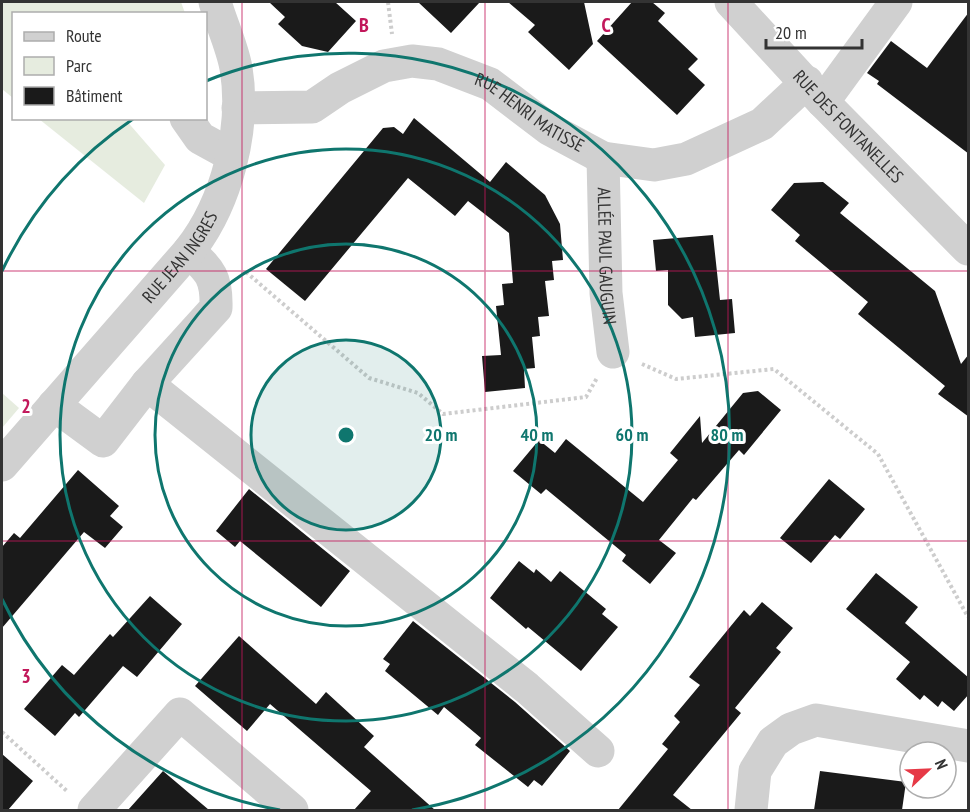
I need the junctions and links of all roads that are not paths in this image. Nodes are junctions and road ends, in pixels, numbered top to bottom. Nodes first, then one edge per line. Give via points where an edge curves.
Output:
1 (215, 2) edge
2 (731, 2) edge
3 (896, 2) edge
4 (815, 92) junction
5 (238, 108) junction
6 (187, 120) edge
7 (231, 155) junction
8 (603, 158) junction
9 (969, 249) edge
10 (189, 251) junction
11 (613, 352) road end
12 (147, 384) junction
13 (54, 405) junction
14 (2, 465) edge
15 (969, 746) edge
16 (598, 751) dead end
17 (82, 803) edge
18 (292, 810) edge
19 (751, 810) edge

1 - 5 street, RUE JEAN INGRES via 236,67
2 - 4 street, RUE DES FONTANELLES
3 - 4 street, RUE HENRI MATISSE
4 - 8 street, RUE HENRI MATISSE via 762,124 686,159 654,165
4 - 9 street, RUE DES FONTANELLES
5 - 7 street, RUE JEAN INGRES
5 - 8 street, RUE HENRI MATISSE via 312,107 384,66 412,61 438,64 490,84 549,129
6 - 7 street via 200,138
7 - 10 street, RUE JEAN INGRES via 223,191 201,236
8 - 11 street, ALLÉE PAUL GAUGUIN via 606,293
10 - 12 street via 210,272 217,291 216,308
10 - 13 street, RUE JEAN INGRES
12 - 13 street via 103,441
12 - 16 street via 527,688
13 - 14 street, RUE JEAN INGRES
15 - 19 street via 816,720 791,729 773,742 755,771
17 - 18 street via 180,714

